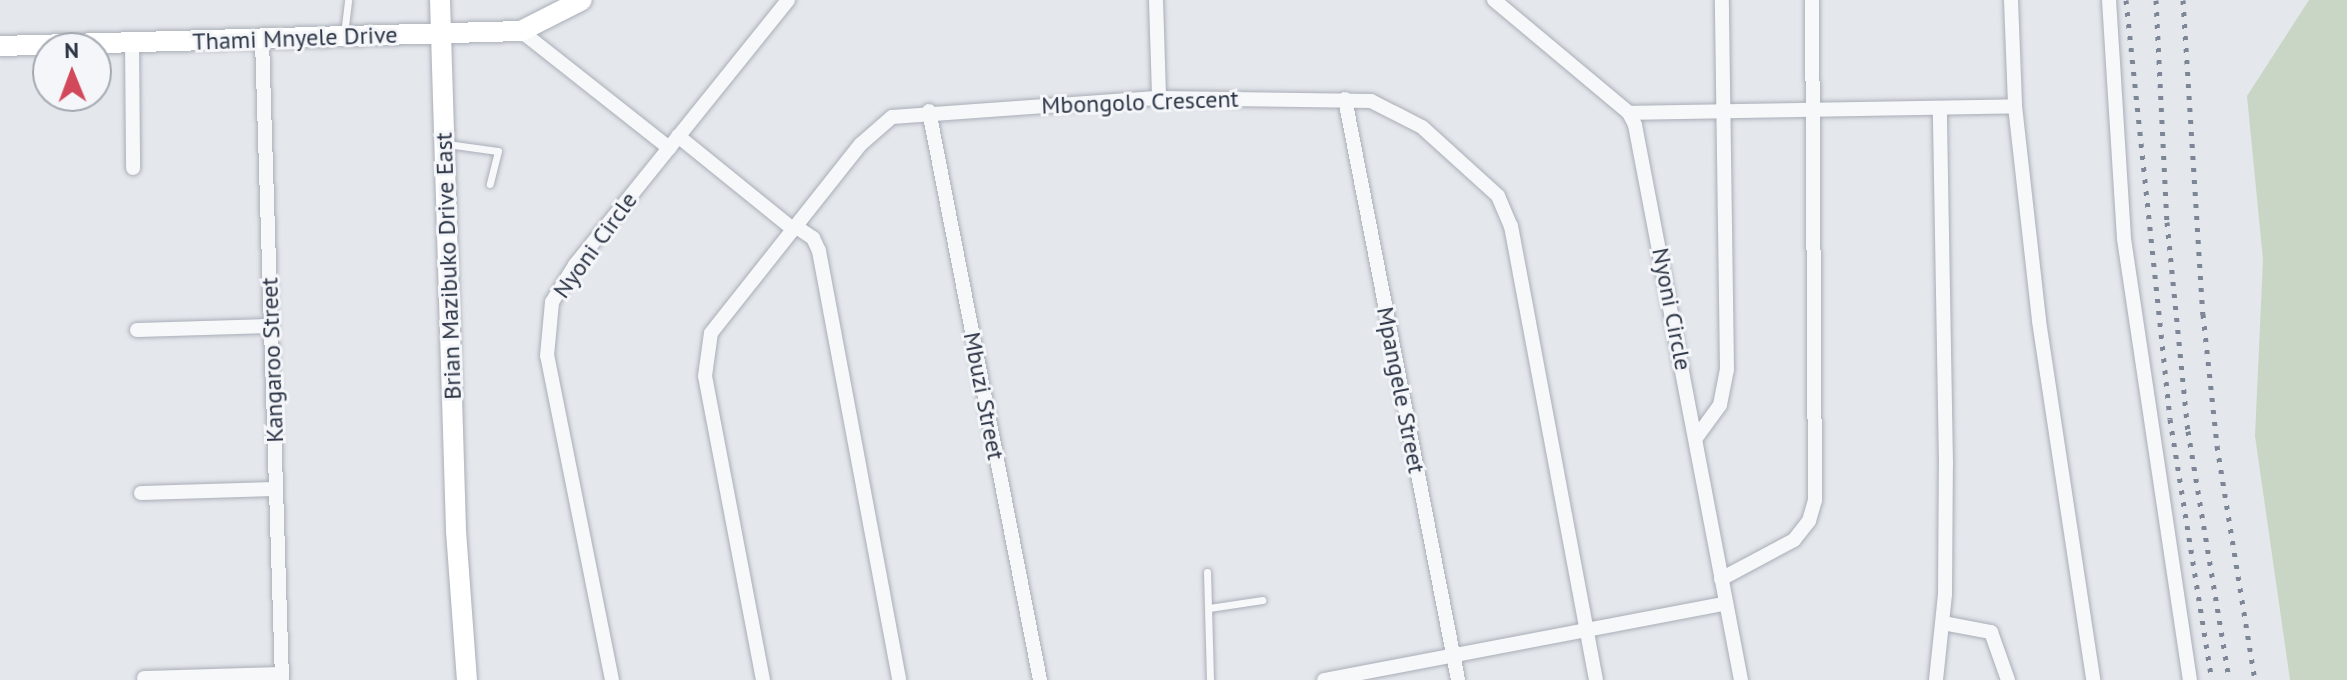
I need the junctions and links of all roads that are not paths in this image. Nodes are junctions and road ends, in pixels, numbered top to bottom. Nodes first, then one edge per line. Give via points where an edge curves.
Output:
1 (348, 0) edge
2 (440, 0) edge
3 (582, 0) edge
4 (788, 0) edge
5 (1156, 0) edge
6 (1494, 0) edge
7 (1722, 0) edge
8 (1812, 0) edge
9 (2011, 0) edge
10 (2109, 0) edge
11 (521, 31) junction
12 (441, 33) junction
13 (344, 36) junction
14 (262, 40) junction
15 (132, 42) junction
16 (0, 46) edge
17 (1159, 98) junction
18 (1345, 99) junction
19 (2015, 106) junction
20 (1940, 109) junction
21 (929, 111) junction
22 (1723, 111) junction
23 (1813, 111) junction
24 (1629, 113) junction
25 (674, 142) junction
26 (445, 144) junction
27 (133, 168) dead end
28 (490, 184) dead end
29 (819, 198) junction
30 (794, 228) junction
31 (813, 238) junction
32 (271, 326) junction
33 (137, 330) dead end
34 (1696, 438) junction
35 (275, 489) junction
36 (141, 493) dead end
37 (456, 531) junction
38 (1207, 572) dead end
39 (1721, 579) junction
40 (1262, 600) dead end
41 (1726, 603) junction
42 (1209, 608) junction
43 (1943, 623) junction
44 (1587, 628) junction
45 (1453, 654) junction
46 (282, 677) edge
47 (144, 678) dead end
48 (455, 680) edge
49 (467, 680) edge
50 (612, 680) edge
51 (763, 680) edge
52 (899, 680) edge
53 (1040, 680) edge
54 (1210, 680) edge
55 (1324, 680) edge
56 (1458, 680) edge
57 (1596, 680) edge
58 (1741, 680) edge
59 (1936, 680) edge
60 (2008, 680) edge
61 (2093, 680) edge
62 (2190, 680) edge

1 - 13 lane
2 - 12 street, Brian Mazibuko Drive East
3 - 11 street, Thami Mnyele Drive
4 - 25 street, Nyoni Circle
5 - 17 street
6 - 24 street
7 - 22 street
8 - 23 street
9 - 19 street
10 - 62 street via 2124,239
11 - 12 street, Thami Mnyele Drive
11 - 25 street
12 - 13 street, Thami Mnyele Drive
12 - 26 street, Brian Mazibuko Drive East
13 - 14 street, Thami Mnyele Drive
14 - 15 street, Thami Mnyele Drive
14 - 32 street, Kangaroo Street
15 - 16 street, Thami Mnyele Drive
15 - 27 street
17 - 18 street, Mbongolo Crescent
17 - 21 street, Mbongolo Crescent
18 - 44 street, Mbongolo Crescent via 1371,101 1406,116 1456,155 1503,205
18 - 45 street, Mpangele Street
19 - 20 street
19 - 61 street via 2057,463
20 - 23 street
20 - 43 street
21 - 29 street, Mbongolo Crescent via 882,123
21 - 53 street, Mbuzi Street
22 - 23 street
22 - 24 street
22 - 34 street via 1727,370 1720,405
23 - 39 street via 1815,500 1794,540
24 - 34 street, Nyoni Circle via 1644,157
25 - 30 street
25 - 50 street, Nyoni Circle via 562,282 547,328 547,356
26 - 28 lane via 498,151
26 - 37 street, Brian Mazibuko Drive East
29 - 30 street, Mbongolo Crescent
29 - 31 street
30 - 31 street
30 - 51 street, Mbongolo Crescent via 718,323 704,356
31 - 52 street
32 - 33 street
32 - 35 street, Kangaroo Street
34 - 39 street, Nyoni Circle
35 - 36 street
35 - 46 street, Kangaroo Street
37 - 48 street, Brian Mazibuko Drive East
37 - 49 street, Brian Mazibuko Drive East
38 - 42 lane
39 - 41 street, Nyoni Circle
40 - 42 lane
41 - 44 street
41 - 58 street, Nyoni Circle
42 - 54 lane
43 - 59 street
43 - 60 street via 1991,632
44 - 45 street
44 - 57 street, Mbongolo Crescent
45 - 55 street
45 - 56 street, Mpangele Street
46 - 47 street

